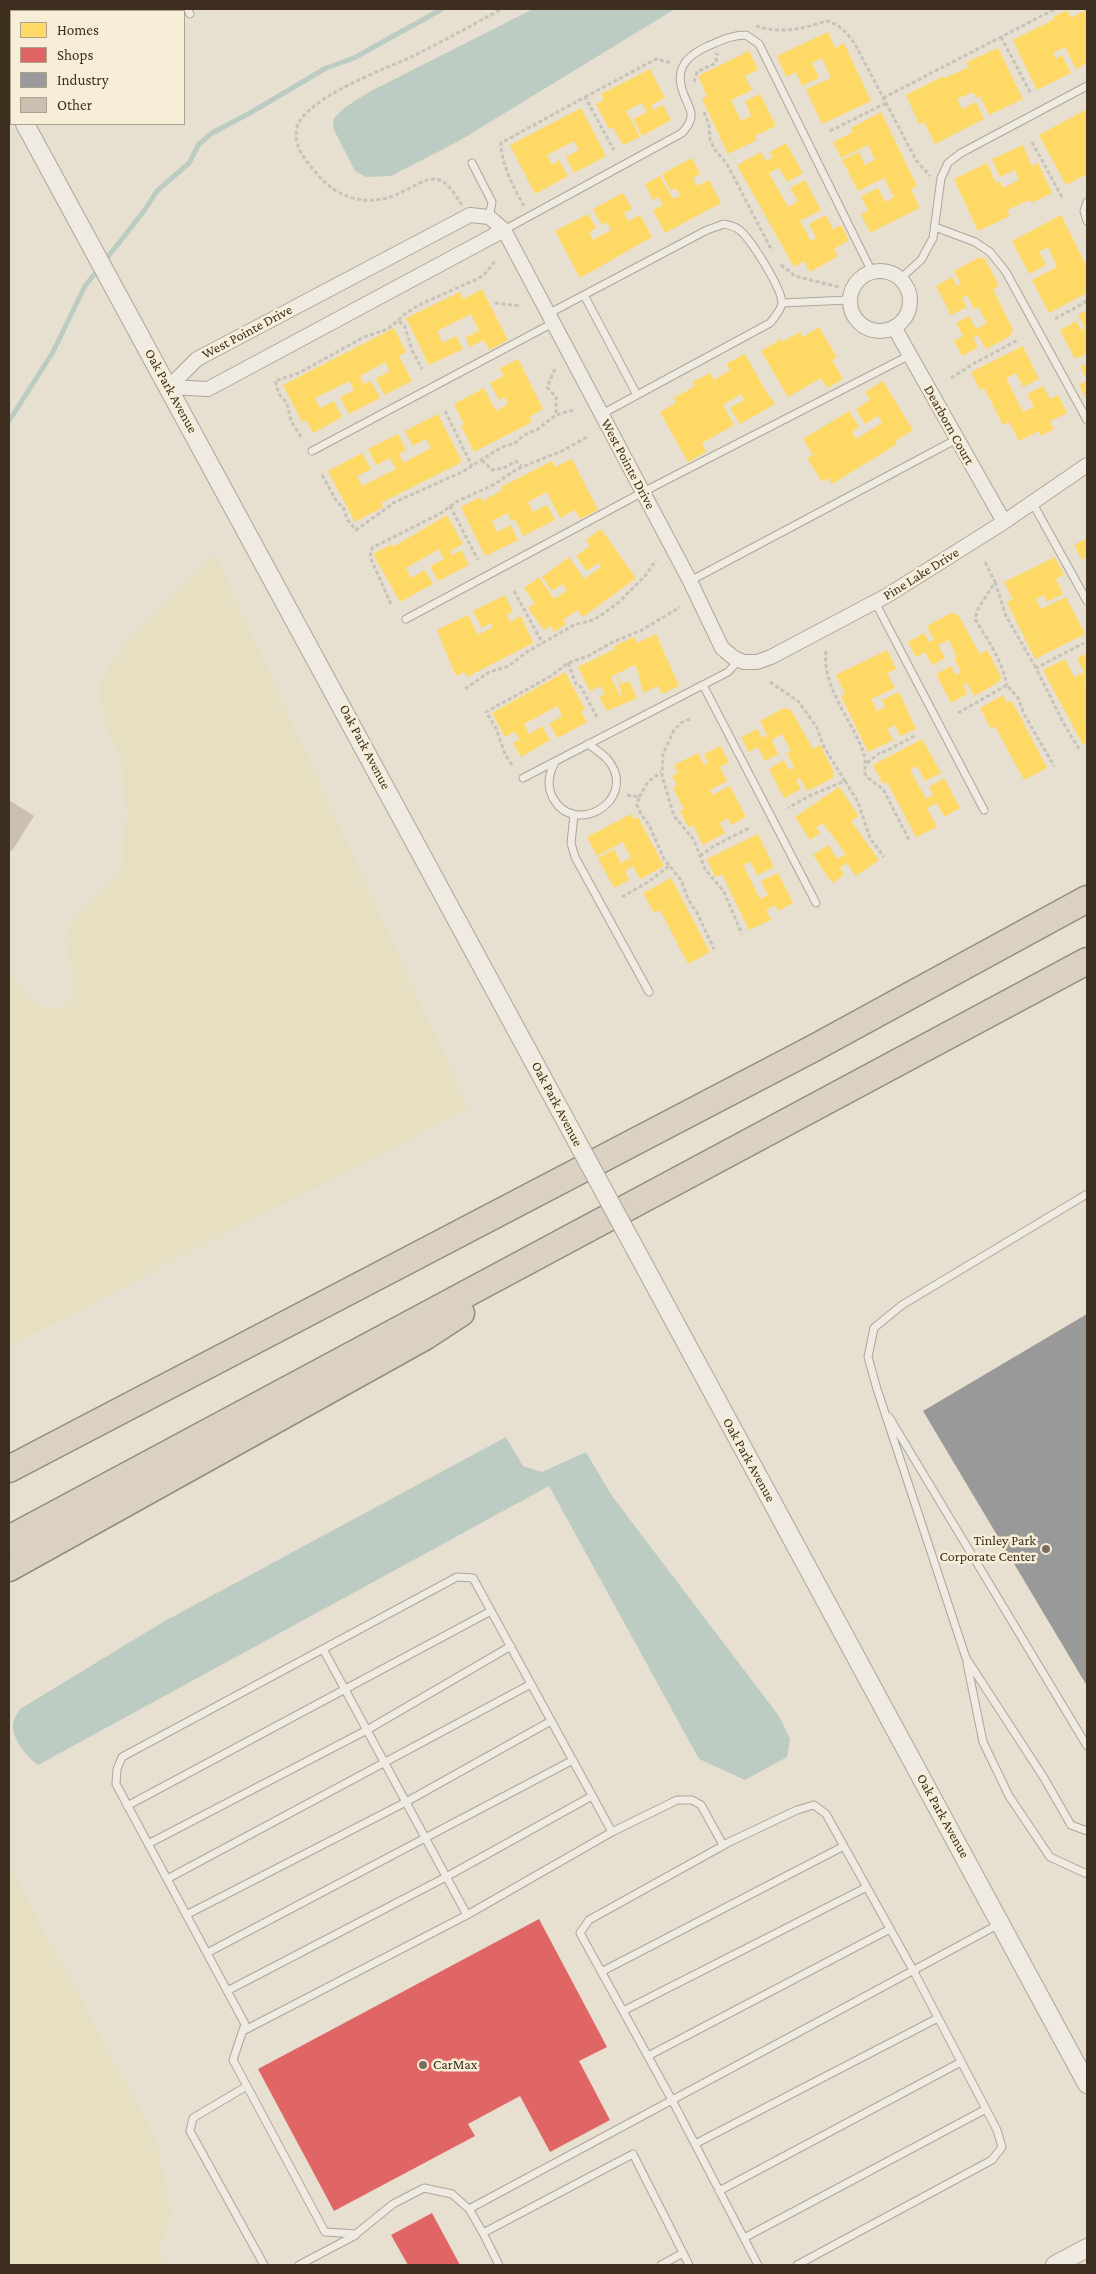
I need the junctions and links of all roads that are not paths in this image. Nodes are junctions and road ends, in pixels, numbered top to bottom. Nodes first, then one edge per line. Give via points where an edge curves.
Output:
1 (1087, 86) edge
2 (26, 125) edge
3 (472, 163) dead end
4 (1087, 202) edge
5 (489, 217) junction
6 (1087, 221) edge
7 (935, 227) junction
8 (504, 230) junction
9 (872, 272) junction
10 (901, 278) junction
11 (584, 295) junction
12 (850, 300) junction
13 (782, 303) junction
14 (551, 318) junction
15 (894, 327) junction
16 (910, 355) junction
17 (169, 386) junction
18 (637, 395) junction
19 (602, 414) junction
20 (1087, 420) edge
21 (957, 439) junction
22 (312, 451) dead end
23 (1087, 465) edge
24 (643, 492) junction
25 (1032, 502) junction
26 (1004, 522) junction
27 (690, 582) junction
28 (1087, 601) edge
29 (875, 602) junction
30 (406, 619) dead end
31 (742, 661) junction
32 (703, 685) junction
33 (588, 744) junction
34 (556, 761) junction
35 (523, 778) dead end
36 (984, 810) dead end
37 (574, 815) junction
38 (1087, 899) edge
39 (816, 903) dead end
40 (1087, 961) edge
41 (649, 992) dead end
42 (1087, 1194) edge
43 (583, 1231) junction
44 (882, 1406) junction
45 (9, 1469) edge
46 (9, 1539) edge
47 (9, 1568) edge
48 (491, 1611) junction
49 (511, 1646) junction
50 (323, 1649) junction
51 (966, 1658) junction
52 (531, 1684) junction
53 (344, 1688) junction
54 (551, 1720) junction
55 (367, 1730) junction
56 (1087, 1746) edge
57 (572, 1760) junction
58 (384, 1761) junction
59 (592, 1796) junction
60 (406, 1802) junction
61 (127, 1806) junction
62 (1087, 1831) edge
63 (612, 1832) junction
64 (426, 1839) junction
65 (728, 1843) junction
66 (148, 1844) junction
67 (844, 1846) junction
68 (1087, 1874) edge
69 (446, 1877) junction
70 (167, 1879) junction
71 (867, 1887) junction
72 (186, 1915) junction
73 (467, 1915) junction
74 (1001, 1923) junction
75 (890, 1929) junction
76 (207, 1953) junction
77 (913, 1970) junction
78 (601, 1972) junction
79 (227, 1991) junction
80 (623, 2011) junction
81 (938, 2018) junction
82 (242, 2030) junction
83 (648, 2056) junction
84 (961, 2062) junction
85 (1087, 2084) edge
86 (246, 2086) junction
87 (672, 2100) junction
88 (986, 2109) junction
89 (695, 2144) junction
90 (719, 2191) junction
91 (469, 2210) junction
92 (356, 2234) junction
93 (483, 2234) junction
94 (744, 2238) junction
95 (1087, 2248) edge
96 (683, 2254) junction
97 (264, 2265) edge
98 (299, 2265) edge
99 (499, 2265) edge
100 (661, 2265) edge
101 (689, 2265) edge
102 (758, 2265) edge
103 (798, 2265) edge
104 (1055, 2265) edge

1 - 7 lane via 948,163 941,178
2 - 17 street, Oak Park Avenue
3 - 5 lane via 492,202
4 - 6 lane via 1084,211
5 - 8 street, West Pointe Drive
5 - 17 street, West Pointe Drive via 470,215 197,359
7 - 10 lane via 921,260
7 - 20 lane via 975,242 990,252 1006,272
8 - 9 lane via 682,133 690,124 691,112 680,86 679,70 682,65 695,52 733,35 746,35 759,44
8 - 14 street, West Pointe Drive
8 - 17 street via 208,389
9 - 10 street via 885,271
9 - 12 street via 854,284
10 - 15 street via 910,295 910,304 907,313
11 - 13 lane via 724,224 738,228 746,236 777,286
11 - 14 lane
11 - 18 lane
12 - 13 lane
12 - 15 street via 850,309 860,324 877,331
13 - 18 lane via 770,323
14 - 19 street, West Pointe Drive
14 - 22 lane
15 - 16 street, Dearborn Court
16 - 21 street, Dearborn Court
16 - 24 lane
17 - 74 street, Oak Park Avenue, bridge
18 - 19 lane
19 - 24 street, West Pointe Drive
21 - 26 street, Dearborn Court
21 - 27 lane
23 - 25 street, Pine Lake Drive
24 - 27 street, West Pointe Drive
24 - 30 lane
25 - 26 street, Pine Lake Drive
25 - 28 lane
26 - 29 street, Pine Lake Drive
27 - 31 street, West Pointe Drive via 722,648
29 - 31 street, Pine Lake Drive via 771,657 757,662
29 - 36 lane
31 - 32 lane
32 - 33 lane
32 - 39 lane
33 - 34 lane
33 - 37 lane via 606,757 612,766 616,788 605,807 596,813
34 - 35 lane
34 - 37 lane via 550,771 550,793 556,803
37 - 41 lane via 571,843 575,857
38 - 45 highway via 814,1048
40 - 43 highway
42 - 44 lane via 902,1306 874,1328 868,1357
43 - 46 highway
43 - 47 highway via 426,1336
44 - 51 lane
44 - 56 lane
48 - 49 lane
48 - 50 lane via 473,1578 457,1576
48 - 53 lane
49 - 52 lane
49 - 55 lane
50 - 53 lane
50 - 61 lane via 122,1757 116,1770 116,1784
51 - 62 lane via 1072,1825
51 - 68 lane via 983,1742 1009,1796 1050,1857
52 - 54 lane
52 - 58 lane
53 - 55 lane
53 - 61 lane
54 - 57 lane
54 - 60 lane
55 - 58 lane
55 - 66 lane
57 - 59 lane
57 - 64 lane
58 - 60 lane
58 - 70 lane
59 - 63 lane
59 - 69 lane
60 - 64 lane
60 - 72 lane
61 - 66 lane
63 - 65 lane via 677,1800 692,1800 701,1805 723,1845
63 - 73 lane
64 - 69 lane
64 - 76 lane
65 - 67 lane via 814,1804 826,1814
65 - 78 lane via 589,1920 580,1933
66 - 70 lane
67 - 71 lane
67 - 78 lane
69 - 73 lane
69 - 79 lane
70 - 72 lane
71 - 75 lane
71 - 80 lane
72 - 76 lane
73 - 82 lane
74 - 77 lane
74 - 85 street, Oak Park Avenue
75 - 77 lane
75 - 83 lane
76 - 79 lane
77 - 81 lane
77 - 87 lane
78 - 80 lane
79 - 82 lane via 245,2024
80 - 83 lane
81 - 84 lane
81 - 89 lane
82 - 86 lane via 233,2060
83 - 87 lane
84 - 88 lane
84 - 90 lane
86 - 92 lane via 325,2232
86 - 97 lane via 193,2118 190,2131
87 - 89 lane
87 - 91 lane
88 - 94 lane
88 - 103 lane via 1002,2147 992,2160
89 - 90 lane
90 - 94 lane
91 - 92 lane via 452,2194 424,2188 393,2204
91 - 93 lane
92 - 98 lane
93 - 96 lane via 633,2154
93 - 99 lane
94 - 102 lane
95 - 104 street
96 - 100 lane
96 - 101 lane

